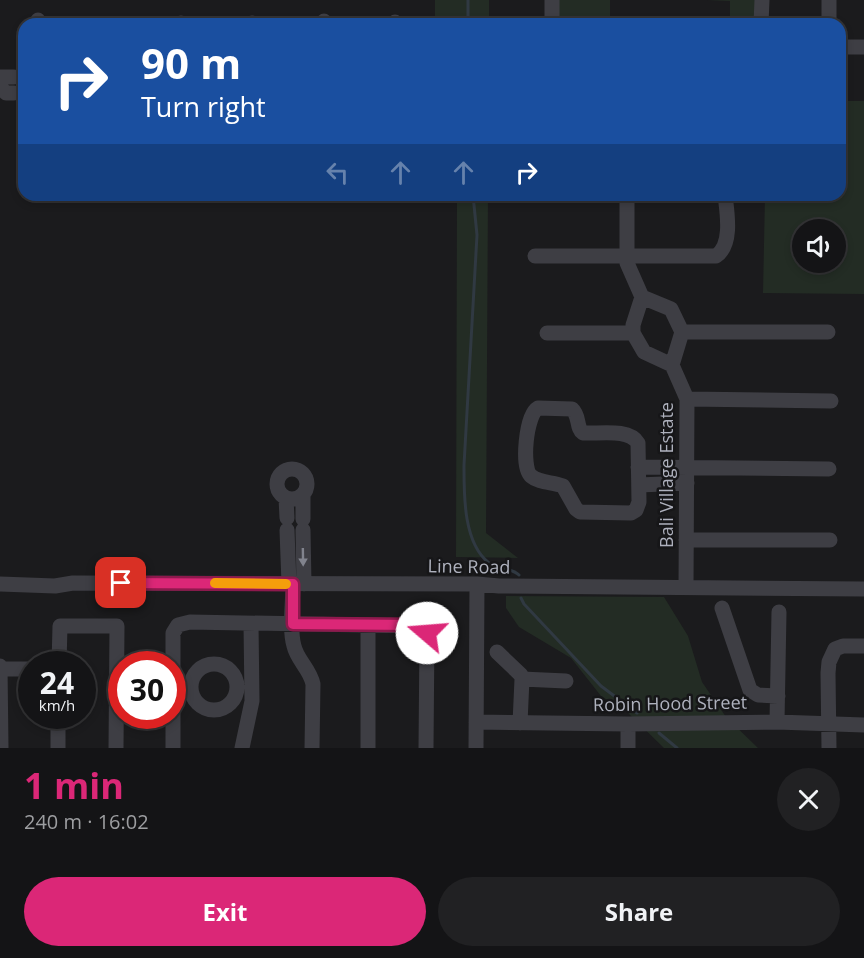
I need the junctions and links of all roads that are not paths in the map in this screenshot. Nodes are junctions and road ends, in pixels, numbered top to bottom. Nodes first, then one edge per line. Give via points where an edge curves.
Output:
1 (552, 0) edge
2 (762, 0) edge
3 (829, 0) edge
4 (552, 18) edge
5 (761, 18) edge
6 (829, 18) edge
7 (846, 47) edge
8 (864, 47) edge
9 (627, 201) edge
10 (725, 201) edge
11 (535, 256) dead end
12 (627, 257) junction
13 (642, 297) junction
14 (682, 332) junction
15 (828, 332) dead end
16 (547, 333) dead end
17 (633, 333) junction
18 (672, 365) junction
19 (687, 399) junction
20 (831, 401) dead end
21 (638, 467) junction
22 (687, 467) junction
23 (829, 469) dead end
24 (687, 483) junction
25 (639, 485) junction
26 (303, 494) junction
27 (286, 498) junction
28 (686, 540) junction
29 (830, 540) dead end
30 (0, 576) edge
31 (73, 583) junction
32 (0, 584) edge
33 (295, 584) junction
34 (477, 584) junction
35 (686, 587) junction
36 (864, 589) edge
37 (722, 608) dead end
38 (779, 612) dead end
39 (251, 624) junction
40 (293, 624) junction
41 (368, 626) junction
42 (864, 646) edge
43 (59, 651) edge
44 (173, 651) edge
45 (497, 652) dead end
46 (1, 667) edge
47 (18, 668) edge
48 (522, 679) junction
49 (566, 681) dead end
50 (244, 684) junction
51 (186, 687) edge
52 (191, 688) junction
53 (778, 696) junction
54 (476, 722) junction
55 (777, 722) junction
56 (520, 723) junction
57 (628, 724) junction
58 (829, 724) junction
59 (864, 724) edge
60 (58, 729) edge
61 (173, 729) edge
62 (1, 748) edge
63 (58, 748) edge
64 (116, 748) edge
65 (173, 748) edge
66 (242, 748) edge
67 (312, 748) edge
68 (368, 748) edge
69 (426, 748) edge
70 (476, 748) edge
71 (628, 748) edge
72 (829, 748) edge

1 - 4 street
2 - 5 street
3 - 6 street
7 - 8 street
9 - 12 street
10 - 12 street via 726,240 716,256
11 - 12 street
12 - 13 street
13 - 14 street via 671,309
13 - 17 street
14 - 15 street
14 - 18 street
16 - 17 street
17 - 18 street via 644,352
18 - 19 street, Bali Village Estate
19 - 20 street
19 - 22 street, Bali Village Estate
21 - 22 street
21 - 25 street
21 - 25 street via 638,443 632,436 583,433 572,409 532,411 525,467 537,480 563,486 580,512 631,513 638,506
22 - 23 street
22 - 24 street, Bali Village Estate
24 - 25 street
24 - 28 street, Bali Village Estate
26 - 27 street
26 - 27 street via 304,476 289,470 277,482
26 -> 33 street
27 - 33 street
28 - 29 street
28 - 35 street, Bali Village Estate
30 - 31 street, Line Road
31 - 32 street, Line Road
31 - 33 street, Line Road
33 - 34 street, Line Road
33 - 40 street
34 - 35 street, Line Road
34 - 54 street
35 - 36 street, Line Road
37 - 53 street via 750,690 758,695
38 - 53 street
39 - 40 street
39 - 44 street via 178,625 173,633
39 - 50 street
40 - 41 street
40 - 67 street via 294,648 313,684
41 - 68 street
41 - 69 street via 425,628
42 - 58 street via 843,646 831,655
43 - 64 street via 60,626 117,626
45 - 48 street
46 - 47 street
46 - 62 street
48 - 49 street
48 - 56 street
50 - 52 street via 228,669 214,664 200,669
50 - 52 street via 231,703 218,710 197,703
50 - 66 street via 252,701
51 - 52 street
53 - 55 street
54 - 56 street, Robin Hood Street
54 - 70 street
55 - 57 street, Robin Hood Street
55 - 58 street, Robin Hood Street
56 - 57 street, Robin Hood Street
57 - 71 street
58 - 59 street, Robin Hood Street
58 - 72 street
60 - 63 street
61 - 65 street

